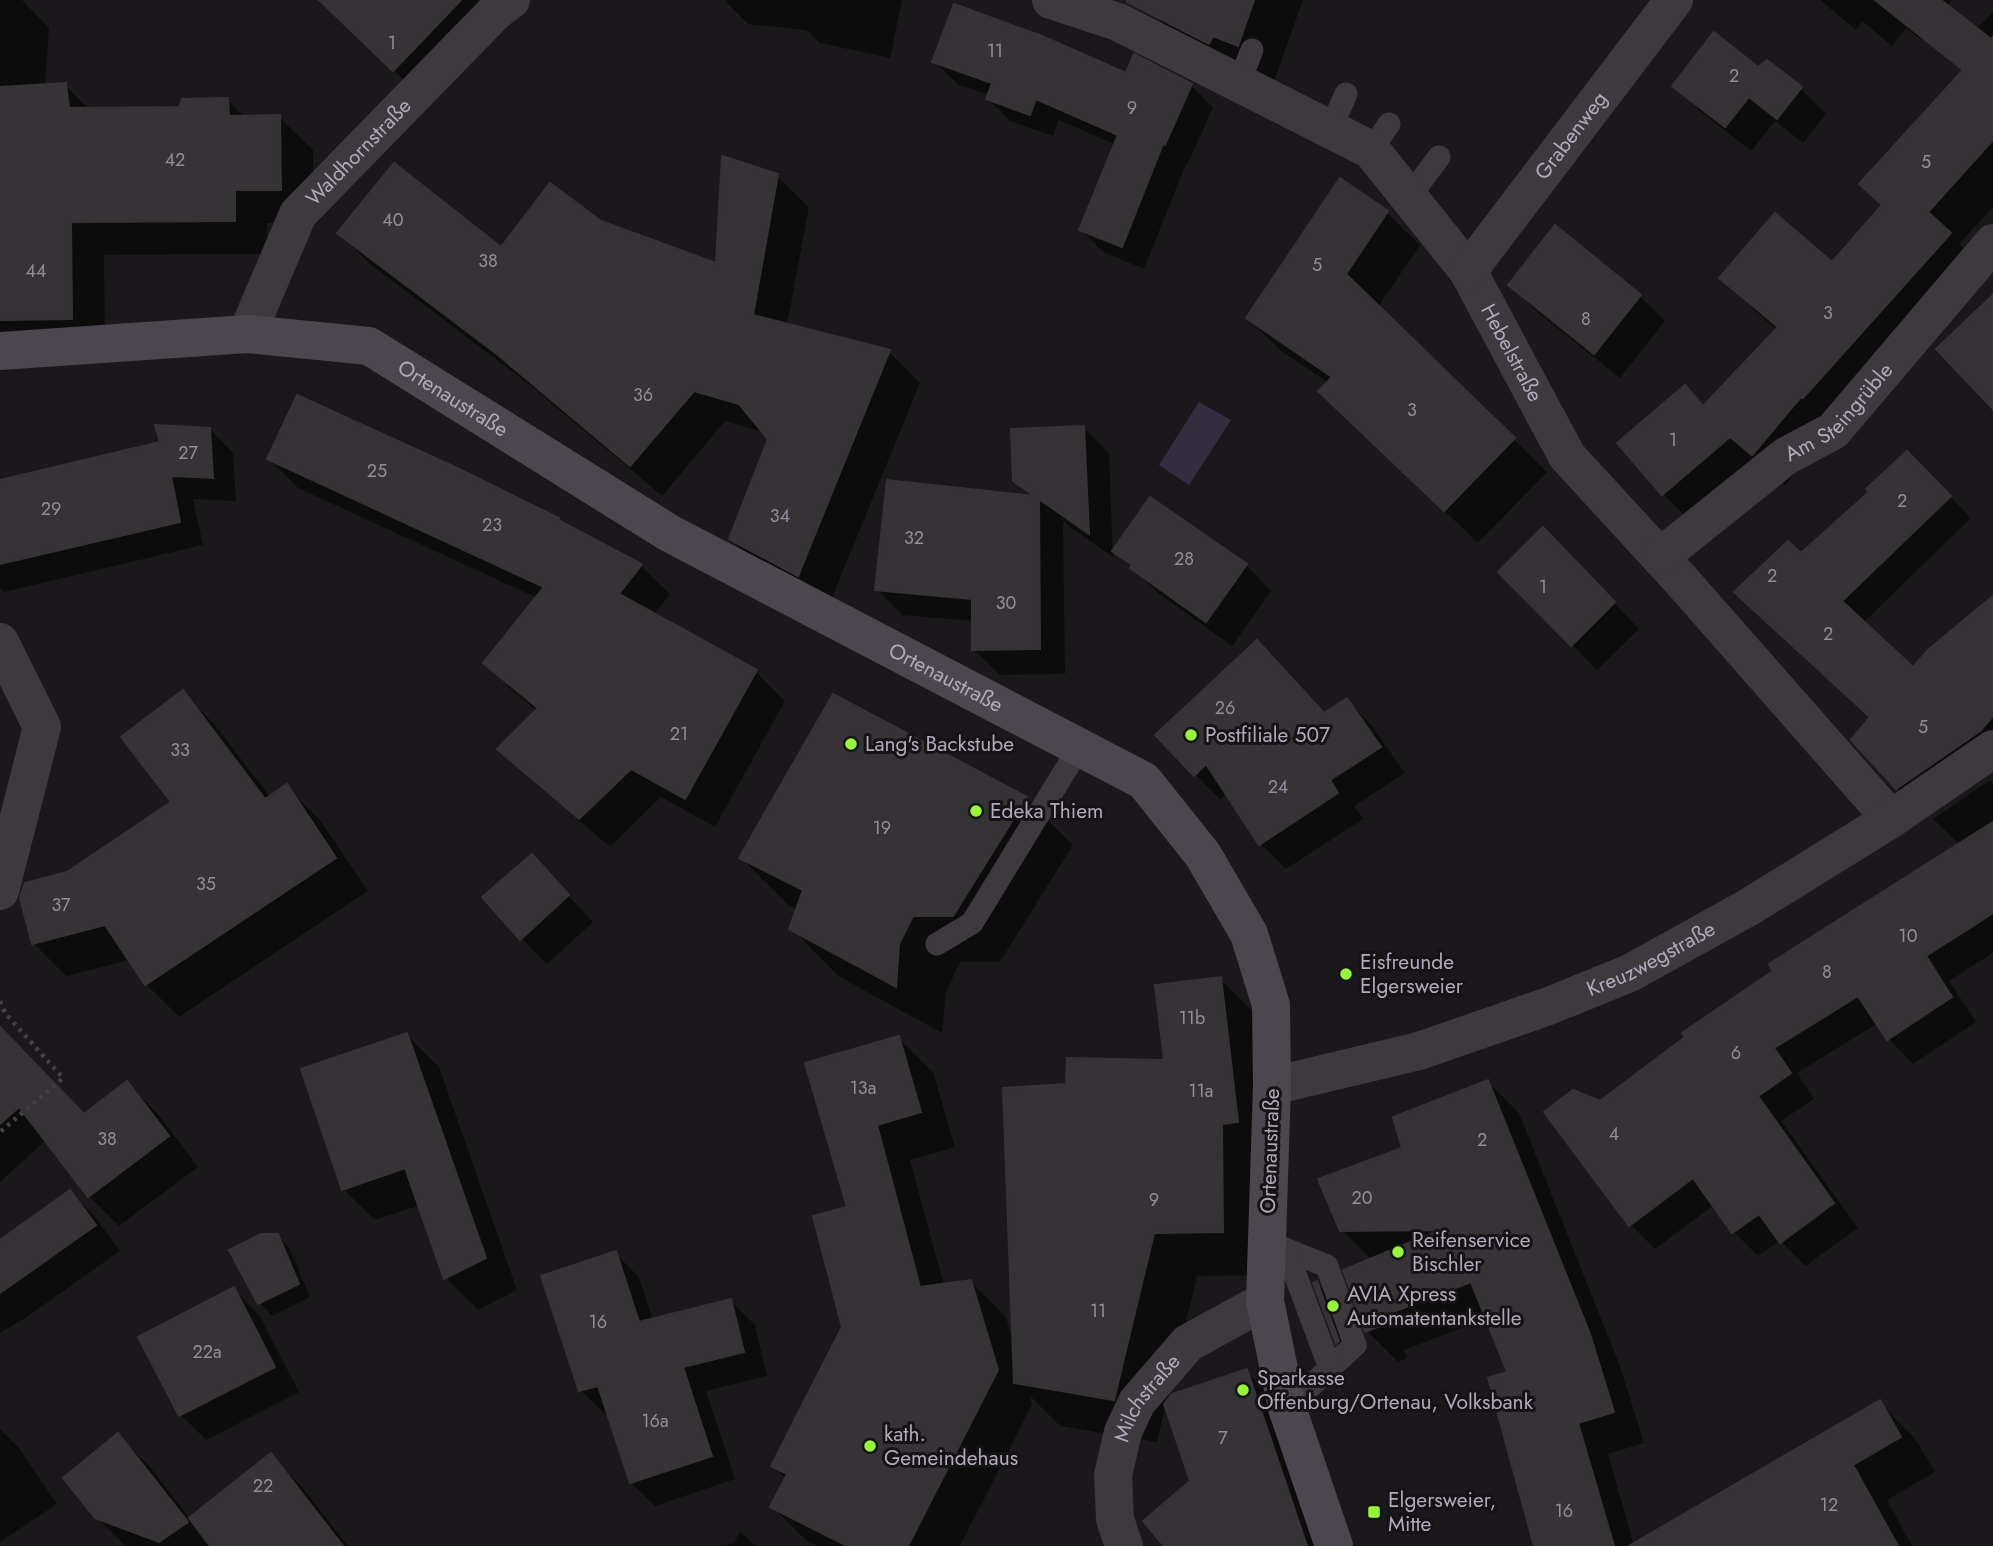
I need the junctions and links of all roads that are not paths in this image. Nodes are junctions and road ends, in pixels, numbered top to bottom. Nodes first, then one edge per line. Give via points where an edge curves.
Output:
1 (511, 0) edge
2 (1051, 0) edge
3 (1674, 0) edge
4 (1346, 94) dead end
5 (1331, 130) junction
6 (1439, 158) dead end
7 (1409, 197) junction
8 (1993, 243) edge
9 (1468, 271) junction
10 (247, 334) junction
11 (0, 351) edge
12 (1660, 557) junction
13 (0, 642) edge
14 (1079, 748) junction
15 (1993, 749) edge
16 (1891, 819) junction
17 (0, 891) edge
18 (937, 944) dead end
19 (1272, 1086) junction
20 (1276, 1246) junction
21 (1265, 1301) junction
22 (1330, 1368) junction
23 (1287, 1408) junction
24 (1124, 1546) edge
25 (1334, 1546) edge

1 - 10 street, Waldhornstraße via 298,214
2 - 5 street, Hebelstraße via 1245,67
3 - 9 street, Grabenweg
4 - 5 lane
5 - 7 street, Hebelstraße via 1380,137
6 - 7 lane
7 - 9 street, Hebelstraße
8 - 12 street, Am Steingrüble via 1833,431 1786,456
9 - 12 street, Hebelstraße via 1567,456
10 - 11 street, Ortenaustraße
10 - 14 street, Ortenaustraße via 369,346 668,533
12 - 16 street, Hebelstraße
13 - 17 street via 42,727
14 - 18 lane via 972,923
14 - 19 street, Ortenaustraße via 1144,781 1203,855 1249,934 1270,1005
15 - 16 street, Kreuzwegstraße
16 - 19 street, Kreuzwegstraße via 1749,907 1630,973 1419,1051
19 - 20 street, Ortenaustraße
20 - 21 street, Ortenaustraße
20 - 22 lane
20 - 22 lane via 1327,1266 1355,1345
21 - 23 street, Ortenaustraße
21 - 24 street, Milchstraße via 1188,1343 1137,1402 1123,1432 1113,1475 1115,1519
22 - 23 lane
23 - 25 street, Ortenaustraße

